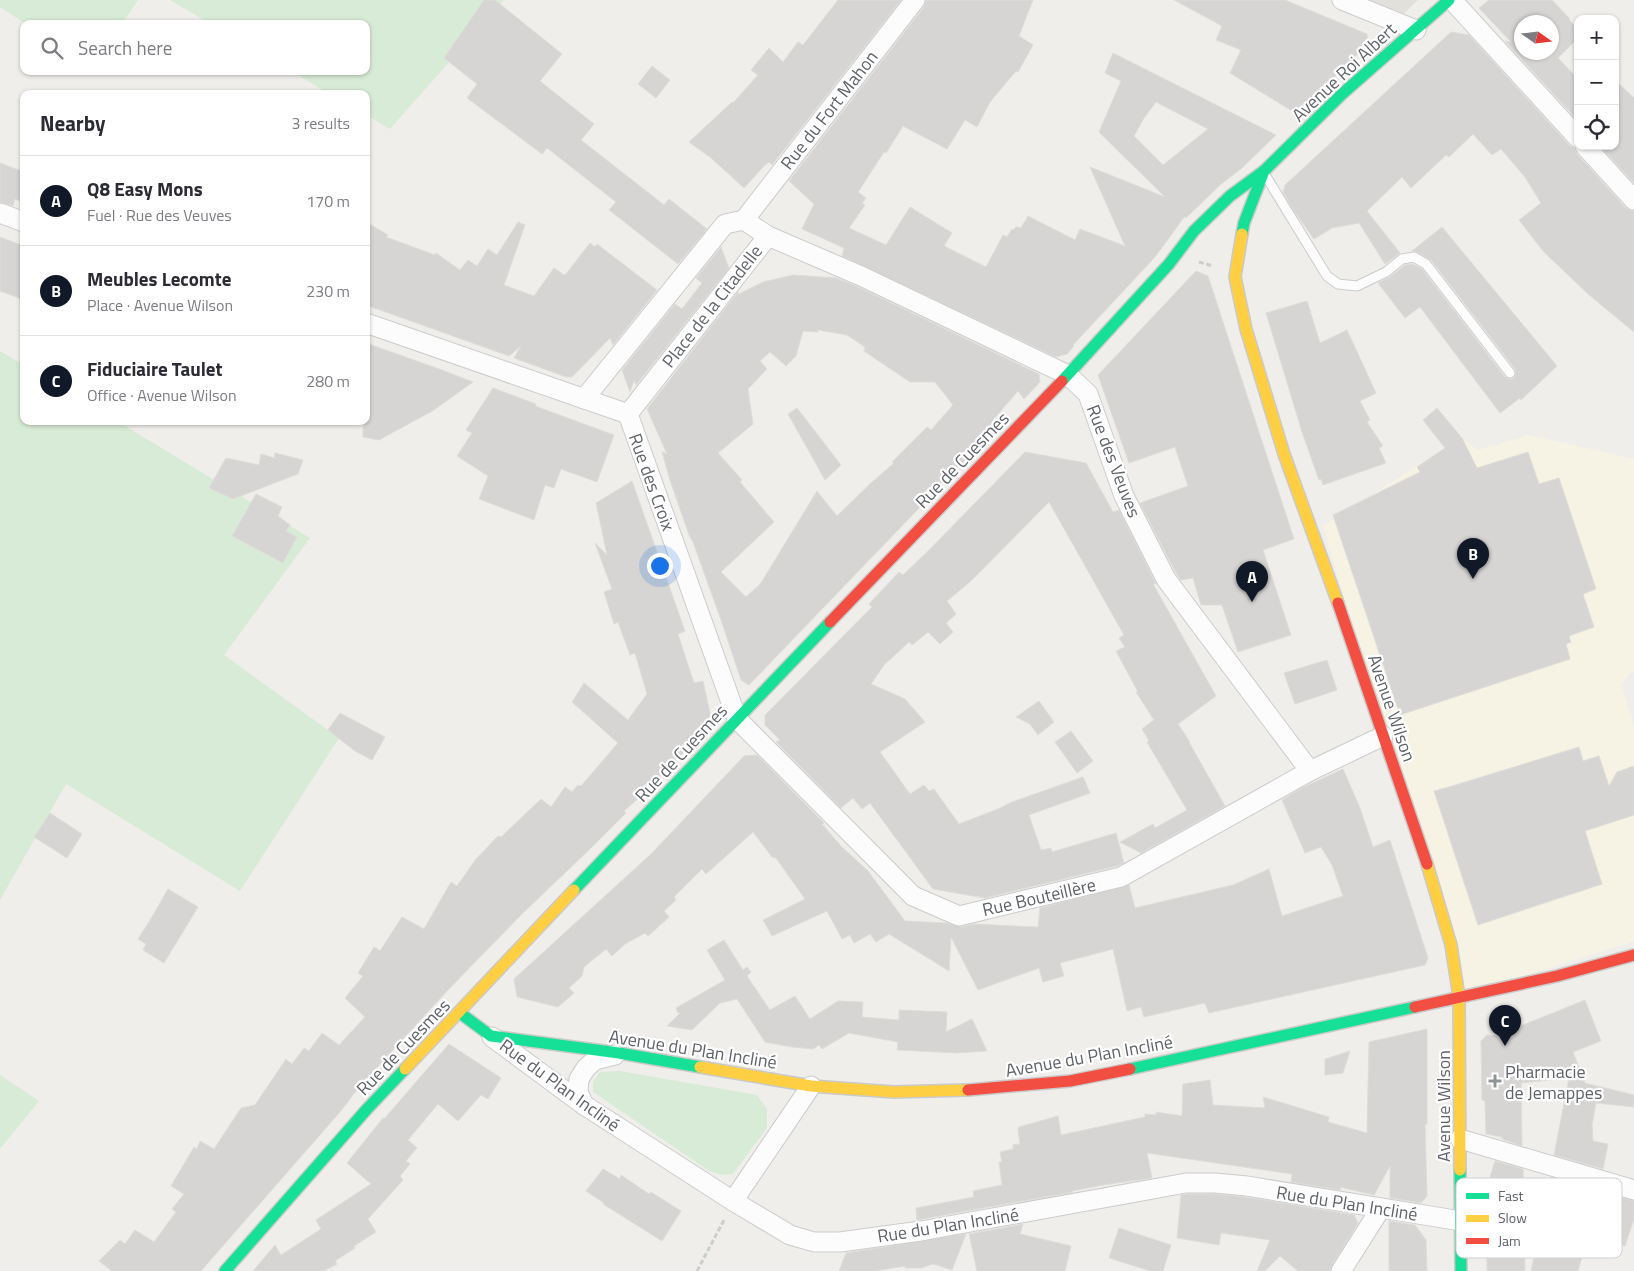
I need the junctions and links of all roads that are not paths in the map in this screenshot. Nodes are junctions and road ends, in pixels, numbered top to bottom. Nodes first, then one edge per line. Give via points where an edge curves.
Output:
1 (915, 0) edge
2 (1342, 0) edge
3 (1451, 0) edge
4 (1416, 30) junction
5 (1574, 134) edge
6 (1589, 150) edge
7 (1264, 171) junction
8 (1634, 200) edge
9 (0, 213) edge
10 (20, 220) edge
11 (744, 220) junction
12 (768, 236) junction
13 (1170, 264) joint
14 (370, 324) edge
15 (1510, 373) dead end
16 (1068, 375) junction
17 (584, 400) junction
18 (628, 414) junction
19 (737, 719) junction
20 (1383, 736) junction
21 (1310, 771) junction
22 (1634, 955) edge
23 (1459, 997) junction
24 (460, 1013) junction
25 (491, 1036) junction
26 (619, 1054) junction
27 (811, 1086) junction
28 (584, 1105) junction
29 (1460, 1139) junction
30 (1460, 1178) edge
31 (1593, 1178) edge
32 (1622, 1186) edge
33 (1634, 1190) edge
34 (733, 1201) junction
35 (1381, 1208) junction
36 (1456, 1220) edge
37 (1461, 1258) edge
38 (225, 1271) edge
39 (1341, 1271) edge
40 (1461, 1271) edge

1 - 11 street, Rue du Fort Mahon
2 - 4 street
3 - 4 street, Avenue Roi Albert
3 - 5 street
4 - 7 street, Avenue Roi Albert via 1342,94
6 - 8 street
7 - 13 street, Avenue Roi Albert via 1230,196 1200,225
7 - 15 lane via 1327,276 1338,284 1357,286 1386,272 1402,259 1414,257 1426,264
7 - 20 street, Avenue Wilson via 1244,223 1235,277 1246,329 1284,454
9 - 10 street
11 - 12 street, Place de la Citadelle
11 - 17 street, Place de la Citadelle via 725,224
12 - 16 street, Rue des Veuves via 861,276
12 - 18 street, Place de la Citadelle
13 - 16 street, Rue de Cuesmes
14 - 17 street
16 - 19 street, Rue de Cuesmes
16 - 21 street, Rue des Veuves via 1088,394 1124,496 1166,579
17 - 18 street
18 - 19 street, Rue des Croix
19 - 21 street, Rue Bouteillère via 913,896 959,916 1121,877
19 - 24 street, Rue de Cuesmes
20 - 21 street, Rue Bouteillère
20 - 23 street, Avenue Wilson via 1433,882 1451,945
22 - 23 street, Avenue du Plan Incliné
23 - 27 street, Avenue du Plan Incliné via 1070,1080 985,1090 894,1092
23 - 29 street, Avenue Wilson
24 - 25 street, Avenue du Plan Incliné
24 - 38 street, Rue de Cuesmes via 367,1109
25 - 26 street, Avenue du Plan Incliné
25 - 28 street, Rue du Plan Incliné
26 - 27 street, Avenue du Plan Incliné
26 - 28 street via 595,1060 586,1068 579,1079 578,1092
27 - 34 street
28 - 34 street, Rue du Plan Incliné
29 - 30 street, Avenue Wilson
29 - 31 street
32 - 33 street
34 - 35 street, Rue du Plan Incliné via 790,1236 814,1242 840,1242 921,1231 1186,1184 1247,1186
35 - 36 street, Rue du Plan Incliné
35 - 39 street
37 - 40 street, Avenue Wilson

